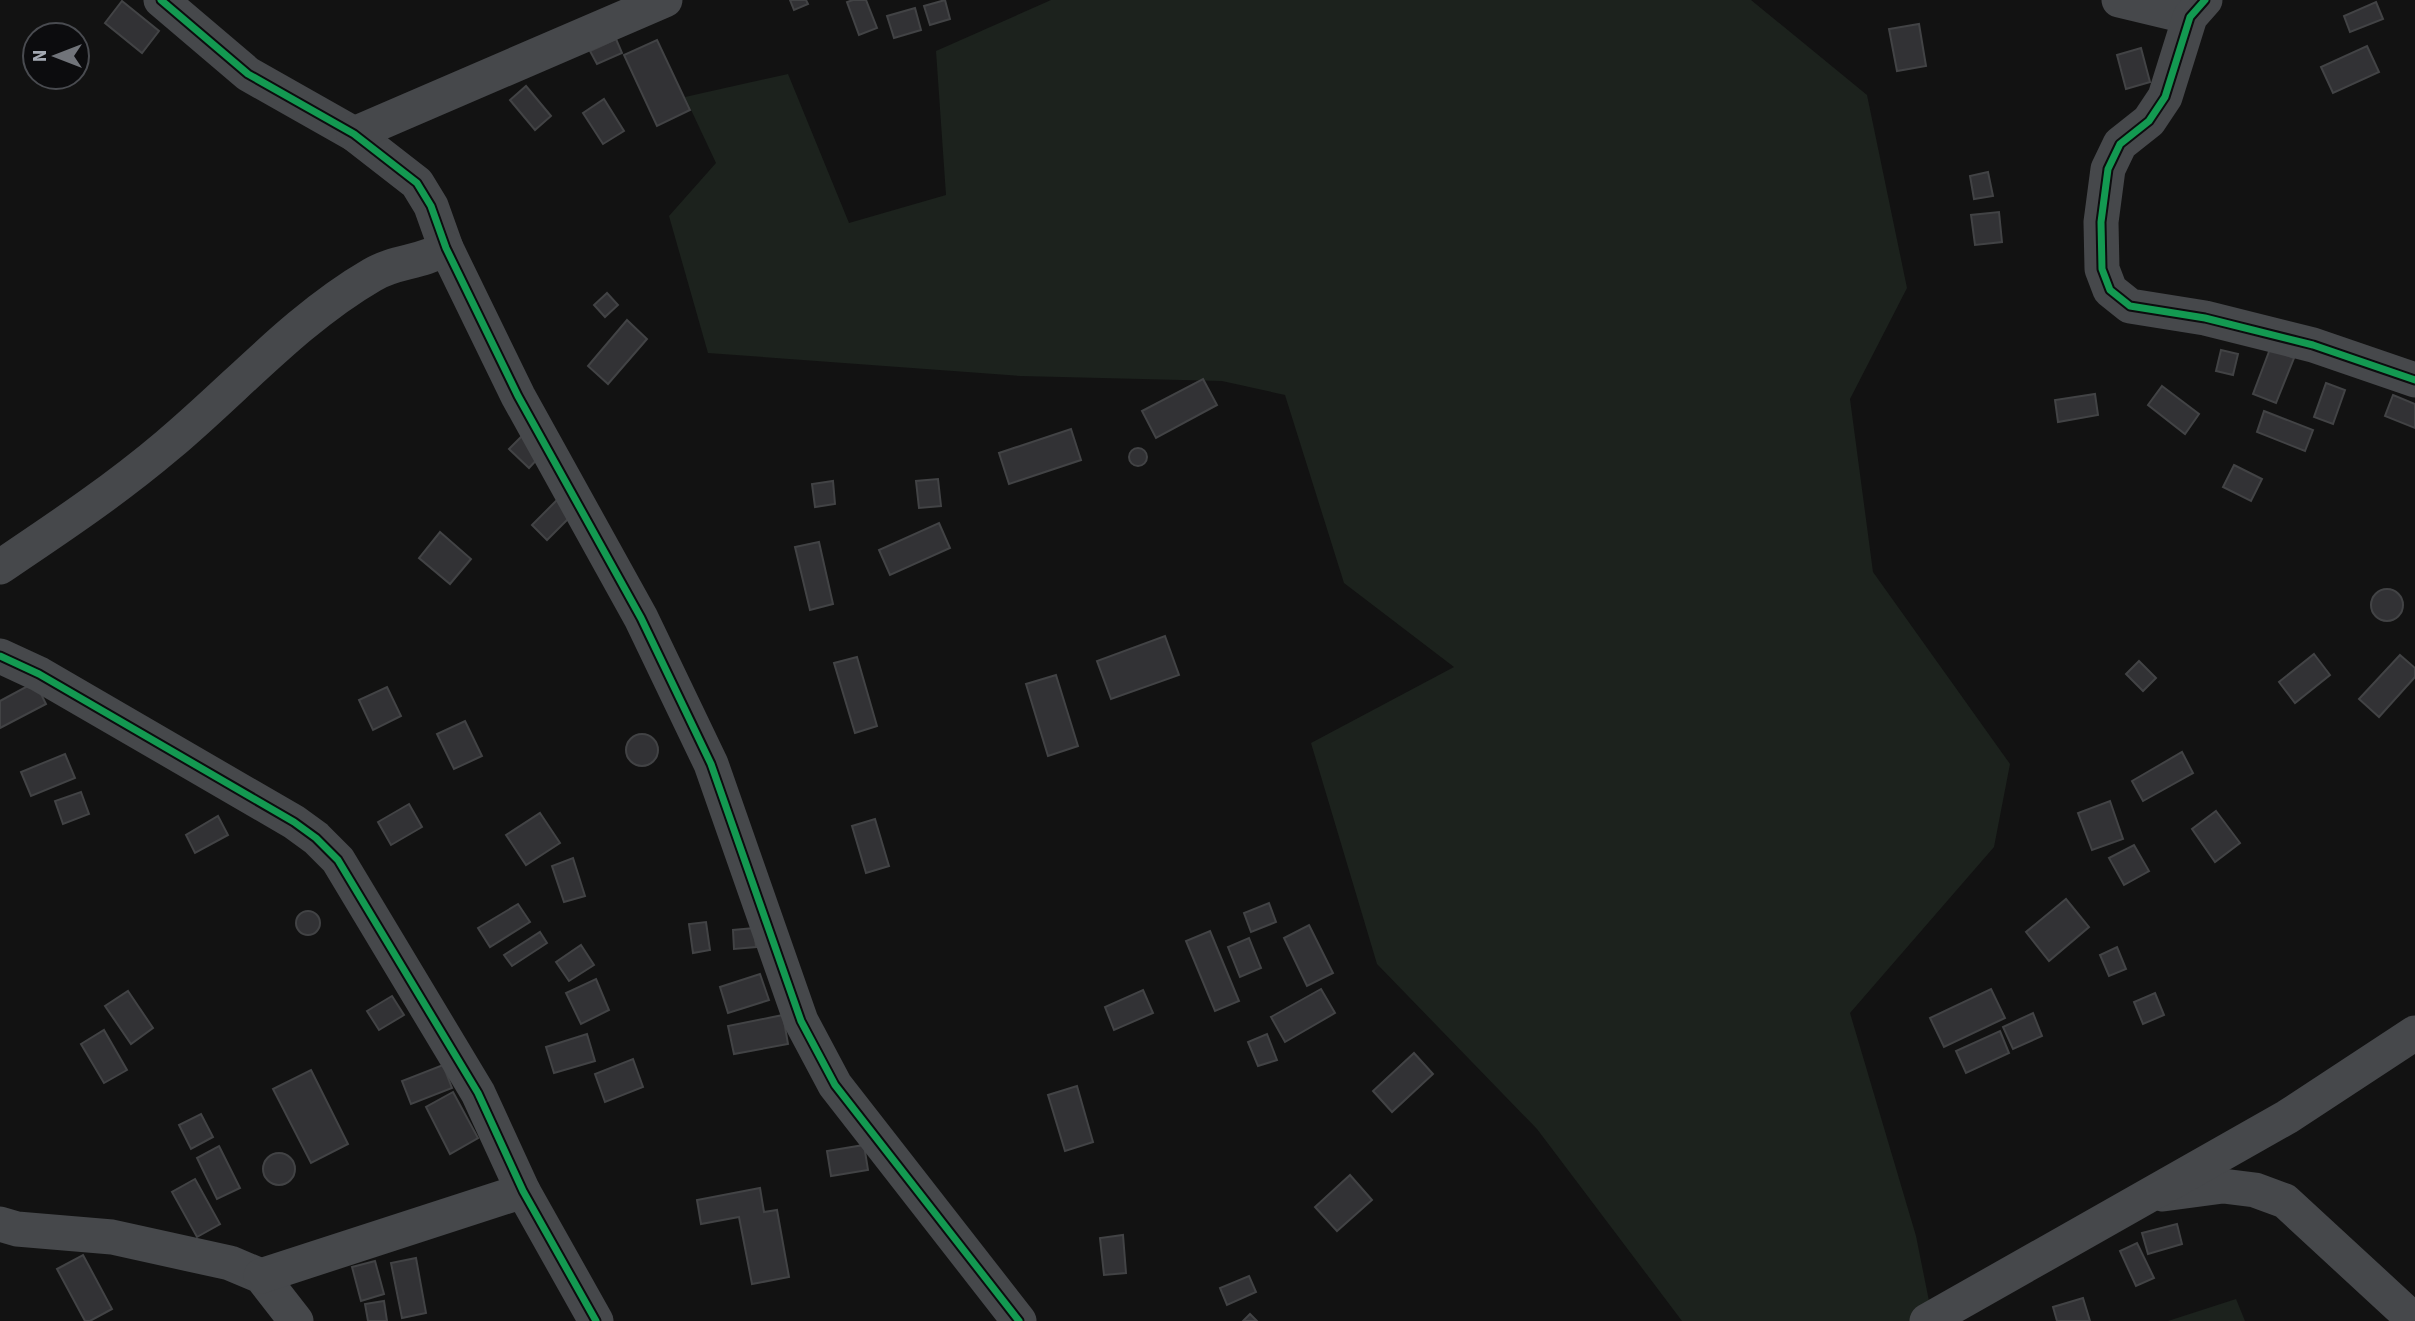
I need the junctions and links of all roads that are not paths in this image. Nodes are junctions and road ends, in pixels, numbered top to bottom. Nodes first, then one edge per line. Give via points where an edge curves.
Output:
1 (161, 0) edge
2 (665, 0) edge
3 (2119, 0) edge
4 (2197, 8) edge
5 (354, 134) junction
6 (446, 248) junction
7 (2415, 380) edge
8 (0, 567) edge
9 (0, 656) edge
10 (2415, 1033) edge
11 (523, 1191) junction
12 (2139, 1198) junction
13 (0, 1224) edge
14 (261, 1276) junction
15 (296, 1321) edge
16 (596, 1321) edge
17 (1018, 1321) edge
18 (1927, 1321) edge
19 (2415, 1321) edge

1 - 5 street via 248,74
2 - 5 street
3 - 4 street
4 - 7 street via 2165,97 2149,121 2120,144 2108,169 2101,222 2102,269 2110,290 2130,306 2205,318 2313,345
5 - 6 street via 417,183
6 - 8 street via 426,260 400,263 363,281 251,369 104,497
6 - 17 street via 518,396 641,618 711,764 801,1021 835,1086
9 - 11 street via 130,726 316,838 338,860 478,1093
10 - 12 street via 2287,1117
11 - 14 street
11 - 16 street
12 - 18 street
12 - 19 street via 2223,1186 2255,1189 2285,1201
13 - 14 street via 112,1237 230,1264
14 - 15 street

